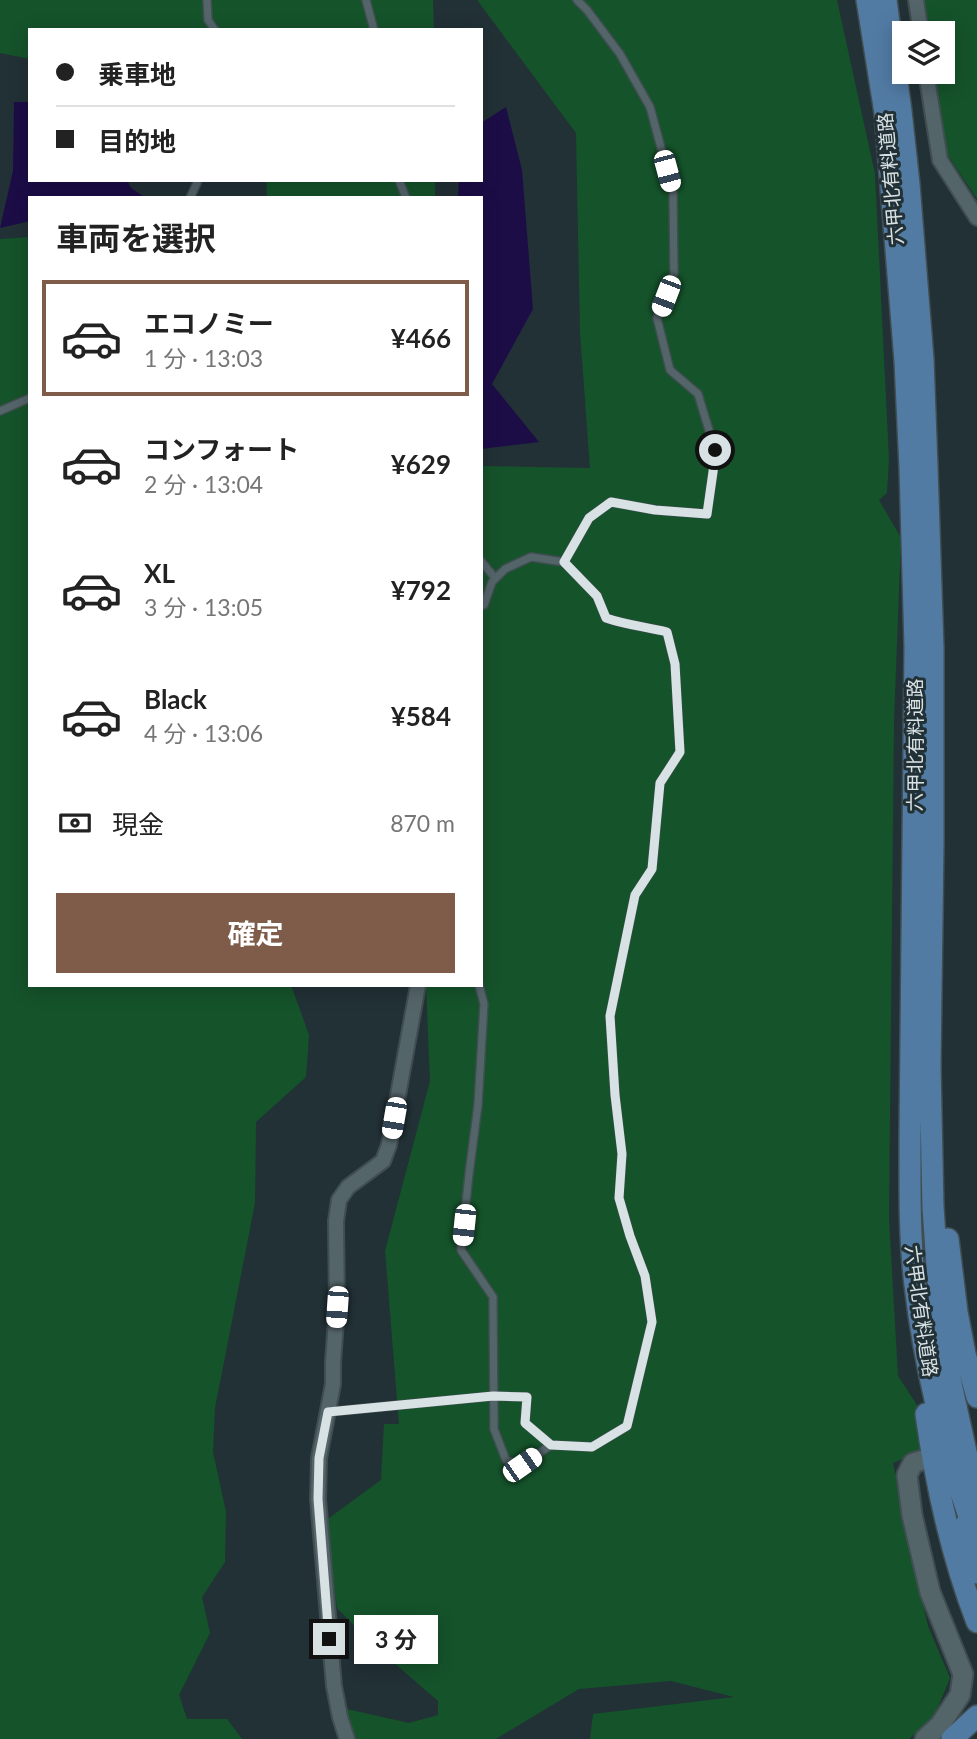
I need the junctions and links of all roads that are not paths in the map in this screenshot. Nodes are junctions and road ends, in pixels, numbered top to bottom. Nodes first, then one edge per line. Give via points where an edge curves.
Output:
1 (207, 0) edge
2 (366, 0) edge
3 (577, 0) edge
4 (867, 0) edge
5 (886, 0) edge
6 (916, 0) edge
7 (919, 21) edge
8 (214, 28) edge
9 (373, 28) edge
10 (928, 84) edge
11 (977, 218) edge
12 (28, 399) edge
13 (0, 411) edge
14 (564, 562) junction
15 (483, 563) edge
16 (495, 578) junction
17 (483, 604) edge
18 (418, 987) edge
19 (479, 987) edge
20 (930, 1066) junction
21 (924, 1350) junction
22 (493, 1396) junction
23 (977, 1397) edge
24 (328, 1412) junction
25 (551, 1445) junction
26 (930, 1458) dead end
27 (969, 1485) edge
28 (977, 1502) edge
29 (977, 1539) edge
30 (977, 1573) edge
31 (977, 1622) edge
32 (977, 1716) edge
33 (977, 1733) edge
34 (347, 1739) edge
35 (925, 1739) edge
36 (952, 1739) edge
37 (970, 1739) edge

1 - 8 lane via 208,20
2 - 9 lane
3 - 14 lane via 620,54 650,107 673,192 674,273 657,318 670,370 698,394 715,450 707,514 611,502 589,518
4 - 21 main road, 六甲北有料道路 via 885,113 911,468 915,647 910,1207
5 - 20 main road, 六甲北有料道路 via 909,184 923,359 933,648
6 - 7 street
10 - 11 street via 940,160
12 - 13 lane
14 - 16 lane via 531,557
14 - 25 lane via 597,596 606,618 667,632 675,664 680,752 660,783 652,869 635,895 610,1016 622,1154 619,1198 645,1276 652,1322 627,1426 592,1447
15 - 16 lane
16 - 17 lane
18 - 24 street via 389,1144 383,1160 348,1187 340,1200
19 - 22 lane via 484,1004 478,1105 461,1250 493,1297
20 - 23 main road via 957,1312
20 - 27 main road, 六甲北有料道路 via 939,1295
21 - 27 main road, 六甲北有料道路 via 943,1435
21 - 31 main road via 924,1397 933,1464 948,1532
22 - 24 lane
22 - 25 lane via 527,1397 525,1423
22 - 25 lane via 495,1429 506,1460 522,1465
24 - 34 street via 319,1458 318,1499 334,1686
26 - 35 street via 913,1463 906,1475 912,1516 930,1592 963,1674 960,1695
27 - 28 main road, 六甲北有料道路
27 - 29 main road, 六甲北有料道路
27 - 30 main road, 六甲北有料道路
32 - 36 main road
33 - 37 main road

